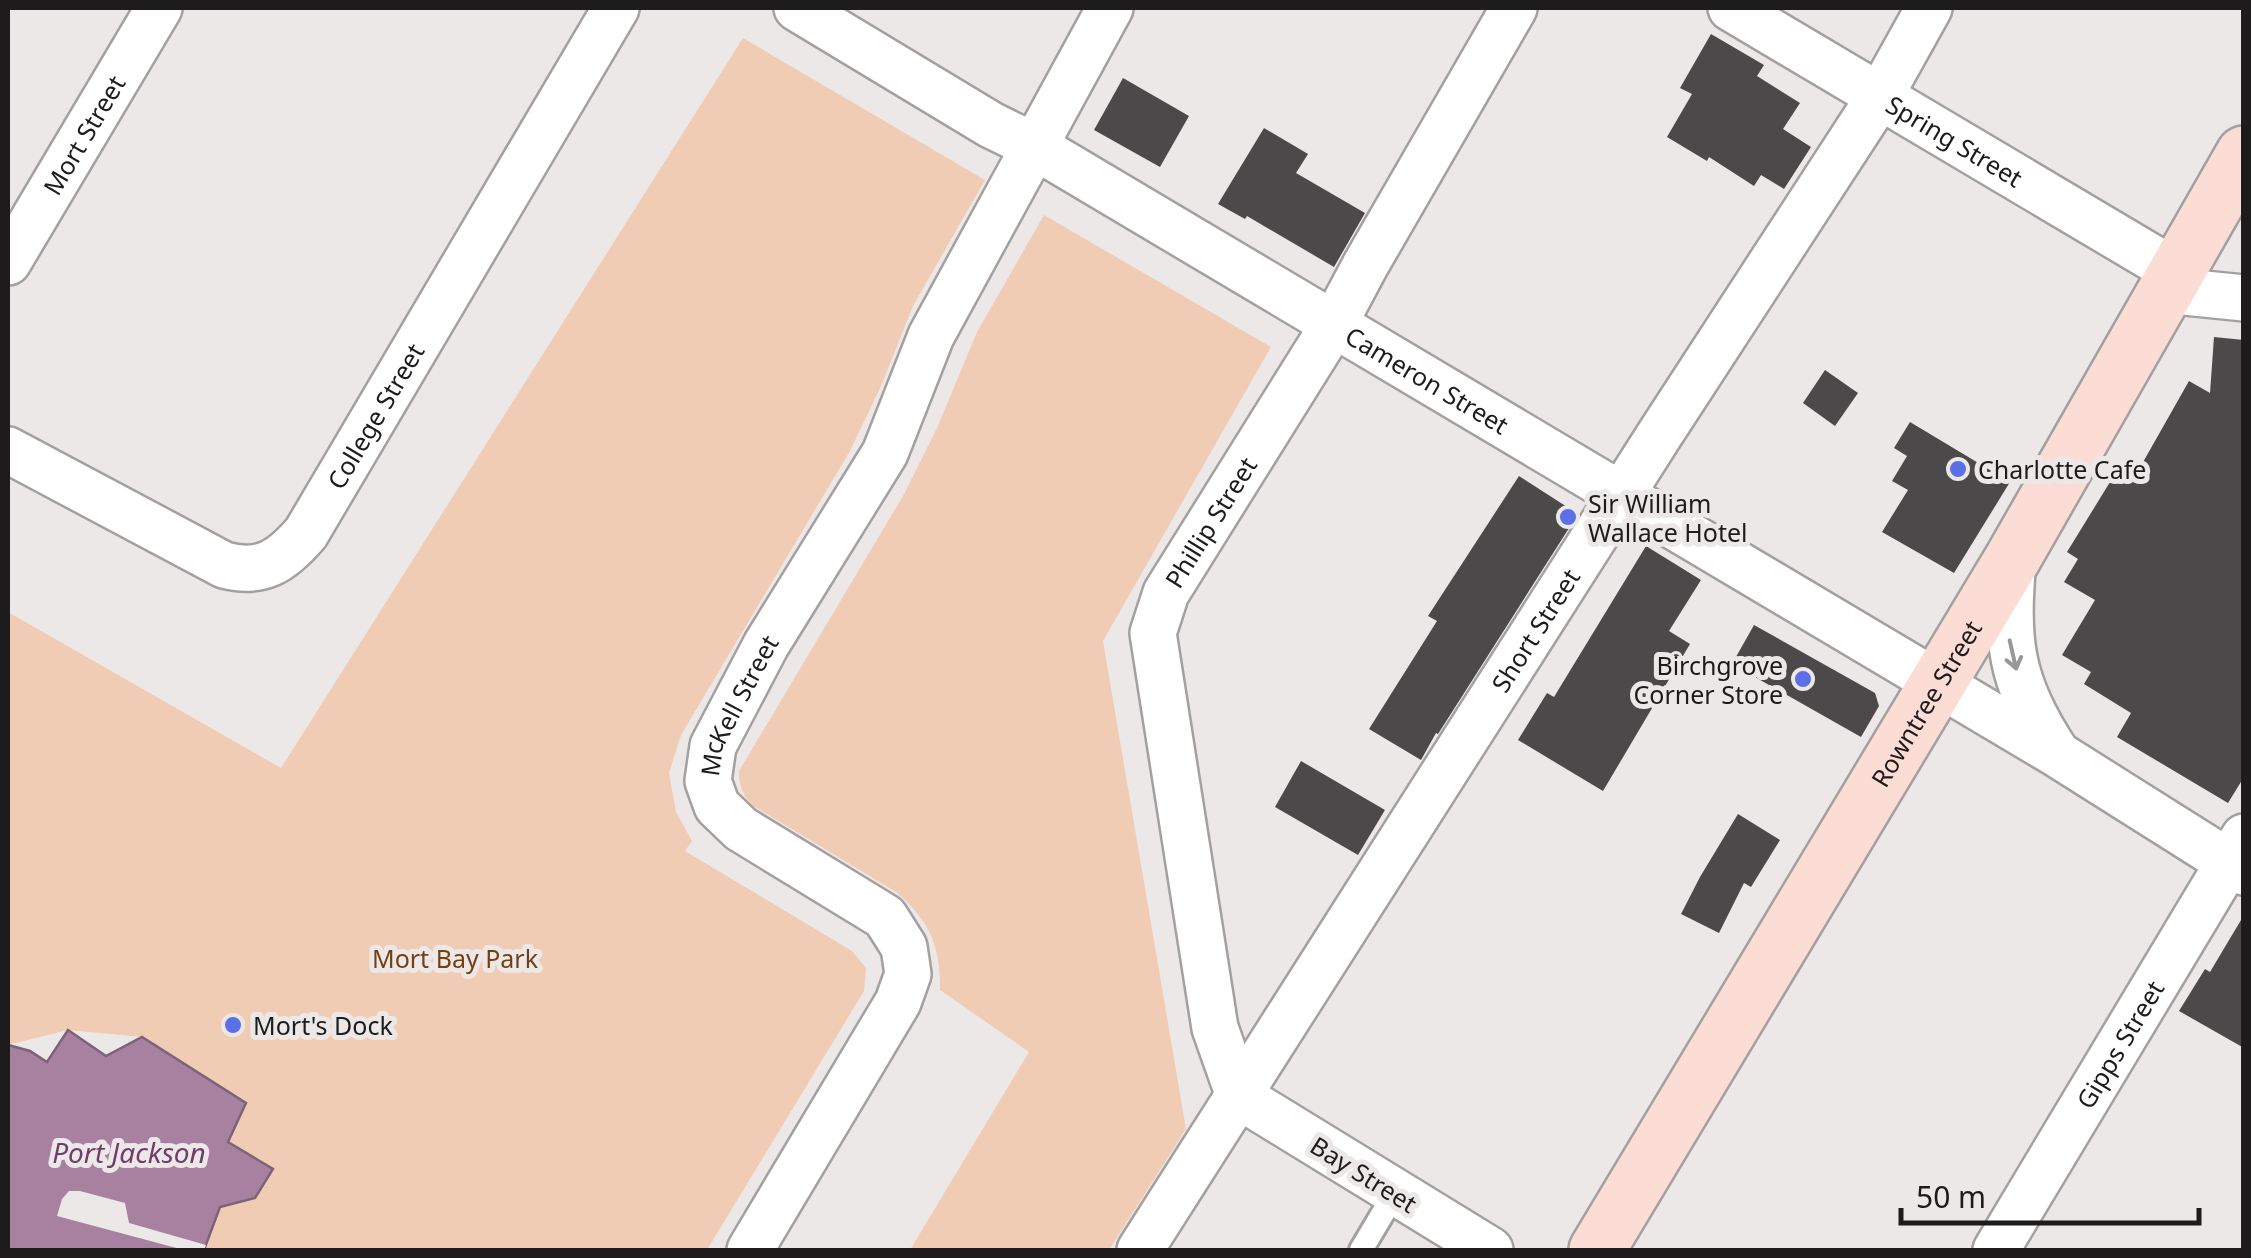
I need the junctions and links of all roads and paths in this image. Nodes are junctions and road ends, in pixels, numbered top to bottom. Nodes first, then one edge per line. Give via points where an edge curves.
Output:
1 (159, 8) edge
2 (616, 8) edge
3 (796, 8) edge
4 (1110, 8) edge
5 (1514, 8) edge
6 (1732, 8) edge
7 (1929, 8) edge
8 (1880, 96) junction
9 (1034, 146) junction
10 (2244, 154) edge
11 (8, 262) edge
12 (2171, 281) junction
13 (2244, 298) edge
14 (1334, 324) junction
15 (8, 450) edge
16 (1622, 494) junction
17 (2013, 558) junction
18 (1938, 683) junction
19 (2058, 754) junction
20 (2239, 857) edge
21 (1239, 1096) junction
22 (1395, 1193) junction
23 (750, 1250) edge
24 (1140, 1250) edge
25 (1361, 1250) edge
26 (1490, 1250) edge
27 (1597, 1250) edge
28 (1996, 1250) edge

1 - 11 street, Mort Street
2 - 15 street, College Street via 290,551 256,568 224,565
3 - 9 street, Cameron Street
4 - 9 street
5 - 14 street, Phillip Street
6 - 8 street, Spring Street
7 - 8 street, Short Street
8 - 12 street, Spring Street
8 - 16 street, Short Street
9 - 14 street, Cameron Street
9 - 23 street, McKell Street via 932,336 885,453 712,746 708,781 718,806 741,829 885,918 904,947 908,974 898,1002
10 - 12 street, Rowntree Street
12 - 13 street, Spring Street
12 - 17 street, Rowntree Street
14 - 16 street, Cameron Street
14 - 21 street, Phillip Street via 1166,593 1152,633 1215,1028
16 - 18 street, Cameron Street
16 - 21 street, Short Street
17 - 18 street, Rowntree Street
17 -> 19 street, Cameron Street via 2009,606 2016,666 2027,703
18 - 19 street, Cameron Street
18 - 27 street, Rowntree Street
19 - 20 street, Cameron Street
20 - 28 street, Gipps Street
21 - 22 street, Bay Street
21 - 24 street, Short Street
22 - 25 lane
22 - 26 street, Bay Street

